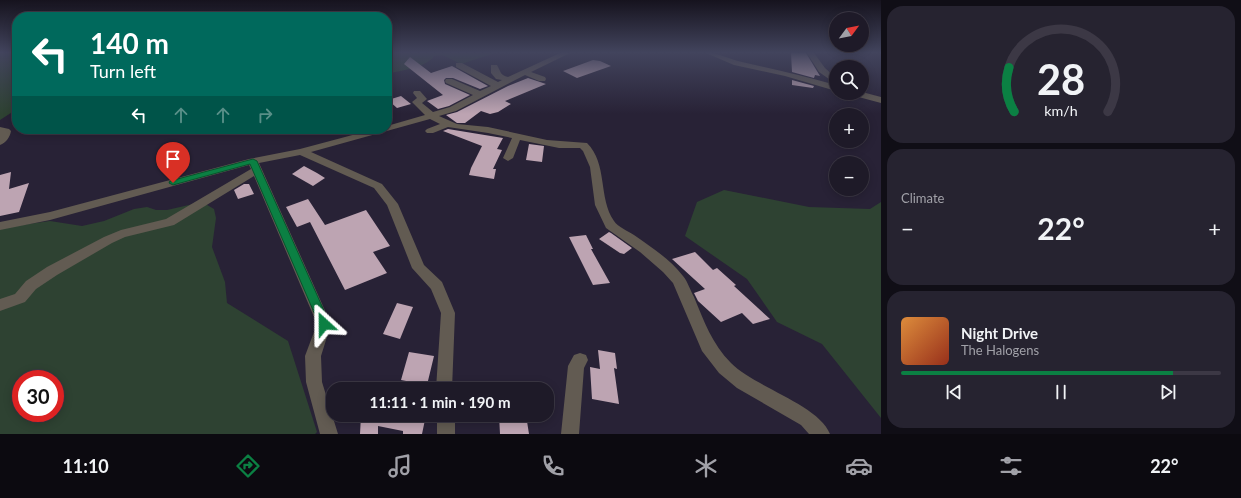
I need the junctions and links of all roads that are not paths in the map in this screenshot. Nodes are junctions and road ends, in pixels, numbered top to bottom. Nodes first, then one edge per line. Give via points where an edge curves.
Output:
1 (474, 73) edge
2 (496, 73) edge
3 (522, 73) edge
4 (528, 73) edge
5 (784, 73) edge
6 (509, 80) junction
7 (542, 80) dead end
8 (449, 81) dead end
9 (498, 86) junction
10 (829, 86) edge
11 (417, 93) dead end
12 (481, 95) junction
13 (869, 97) edge
14 (881, 100) edge
15 (431, 116) junction
16 (448, 124) junction
17 (392, 128) edge
18 (0, 130) edge
19 (430, 131) dead end
20 (368, 134) edge
21 (517, 137) junction
22 (0, 142) edge
23 (301, 152) junction
24 (508, 158) dead end
25 (254, 166) junction
26 (0, 226) edge
27 (0, 305) edge
28 (580, 360) dead end
29 (444, 382) edge
30 (446, 422) edge
31 (329, 434) edge
32 (446, 434) edge
33 (570, 434) edge
34 (821, 434) edge

1 - 9 street
2 - 6 street
3 - 6 street
4 - 7 street
5 - 10 street
6 - 9 street
8 - 12 street
9 - 12 street
11 - 15 street via 423,99 416,102
12 - 15 street via 453,109
13 - 14 street
15 - 16 street
15 - 17 street
16 - 19 street
16 - 21 street
18 - 22 street via 6,131
20 - 23 street
21 - 24 street
21 - 34 street via 574,146 583,145 595,167 601,205 610,225 645,249 679,280 711,352 743,383 807,419
23 - 25 street
23 - 29 street via 378,186 392,204 419,268 437,286 448,313
25 - 26 street via 56,215
25 - 27 street via 234,186 180,217 122,234 96,246 52,271 31,286 20,298
25 - 31 street via 324,324 313,356 314,382
28 - 33 street via 576,366
30 - 32 street

